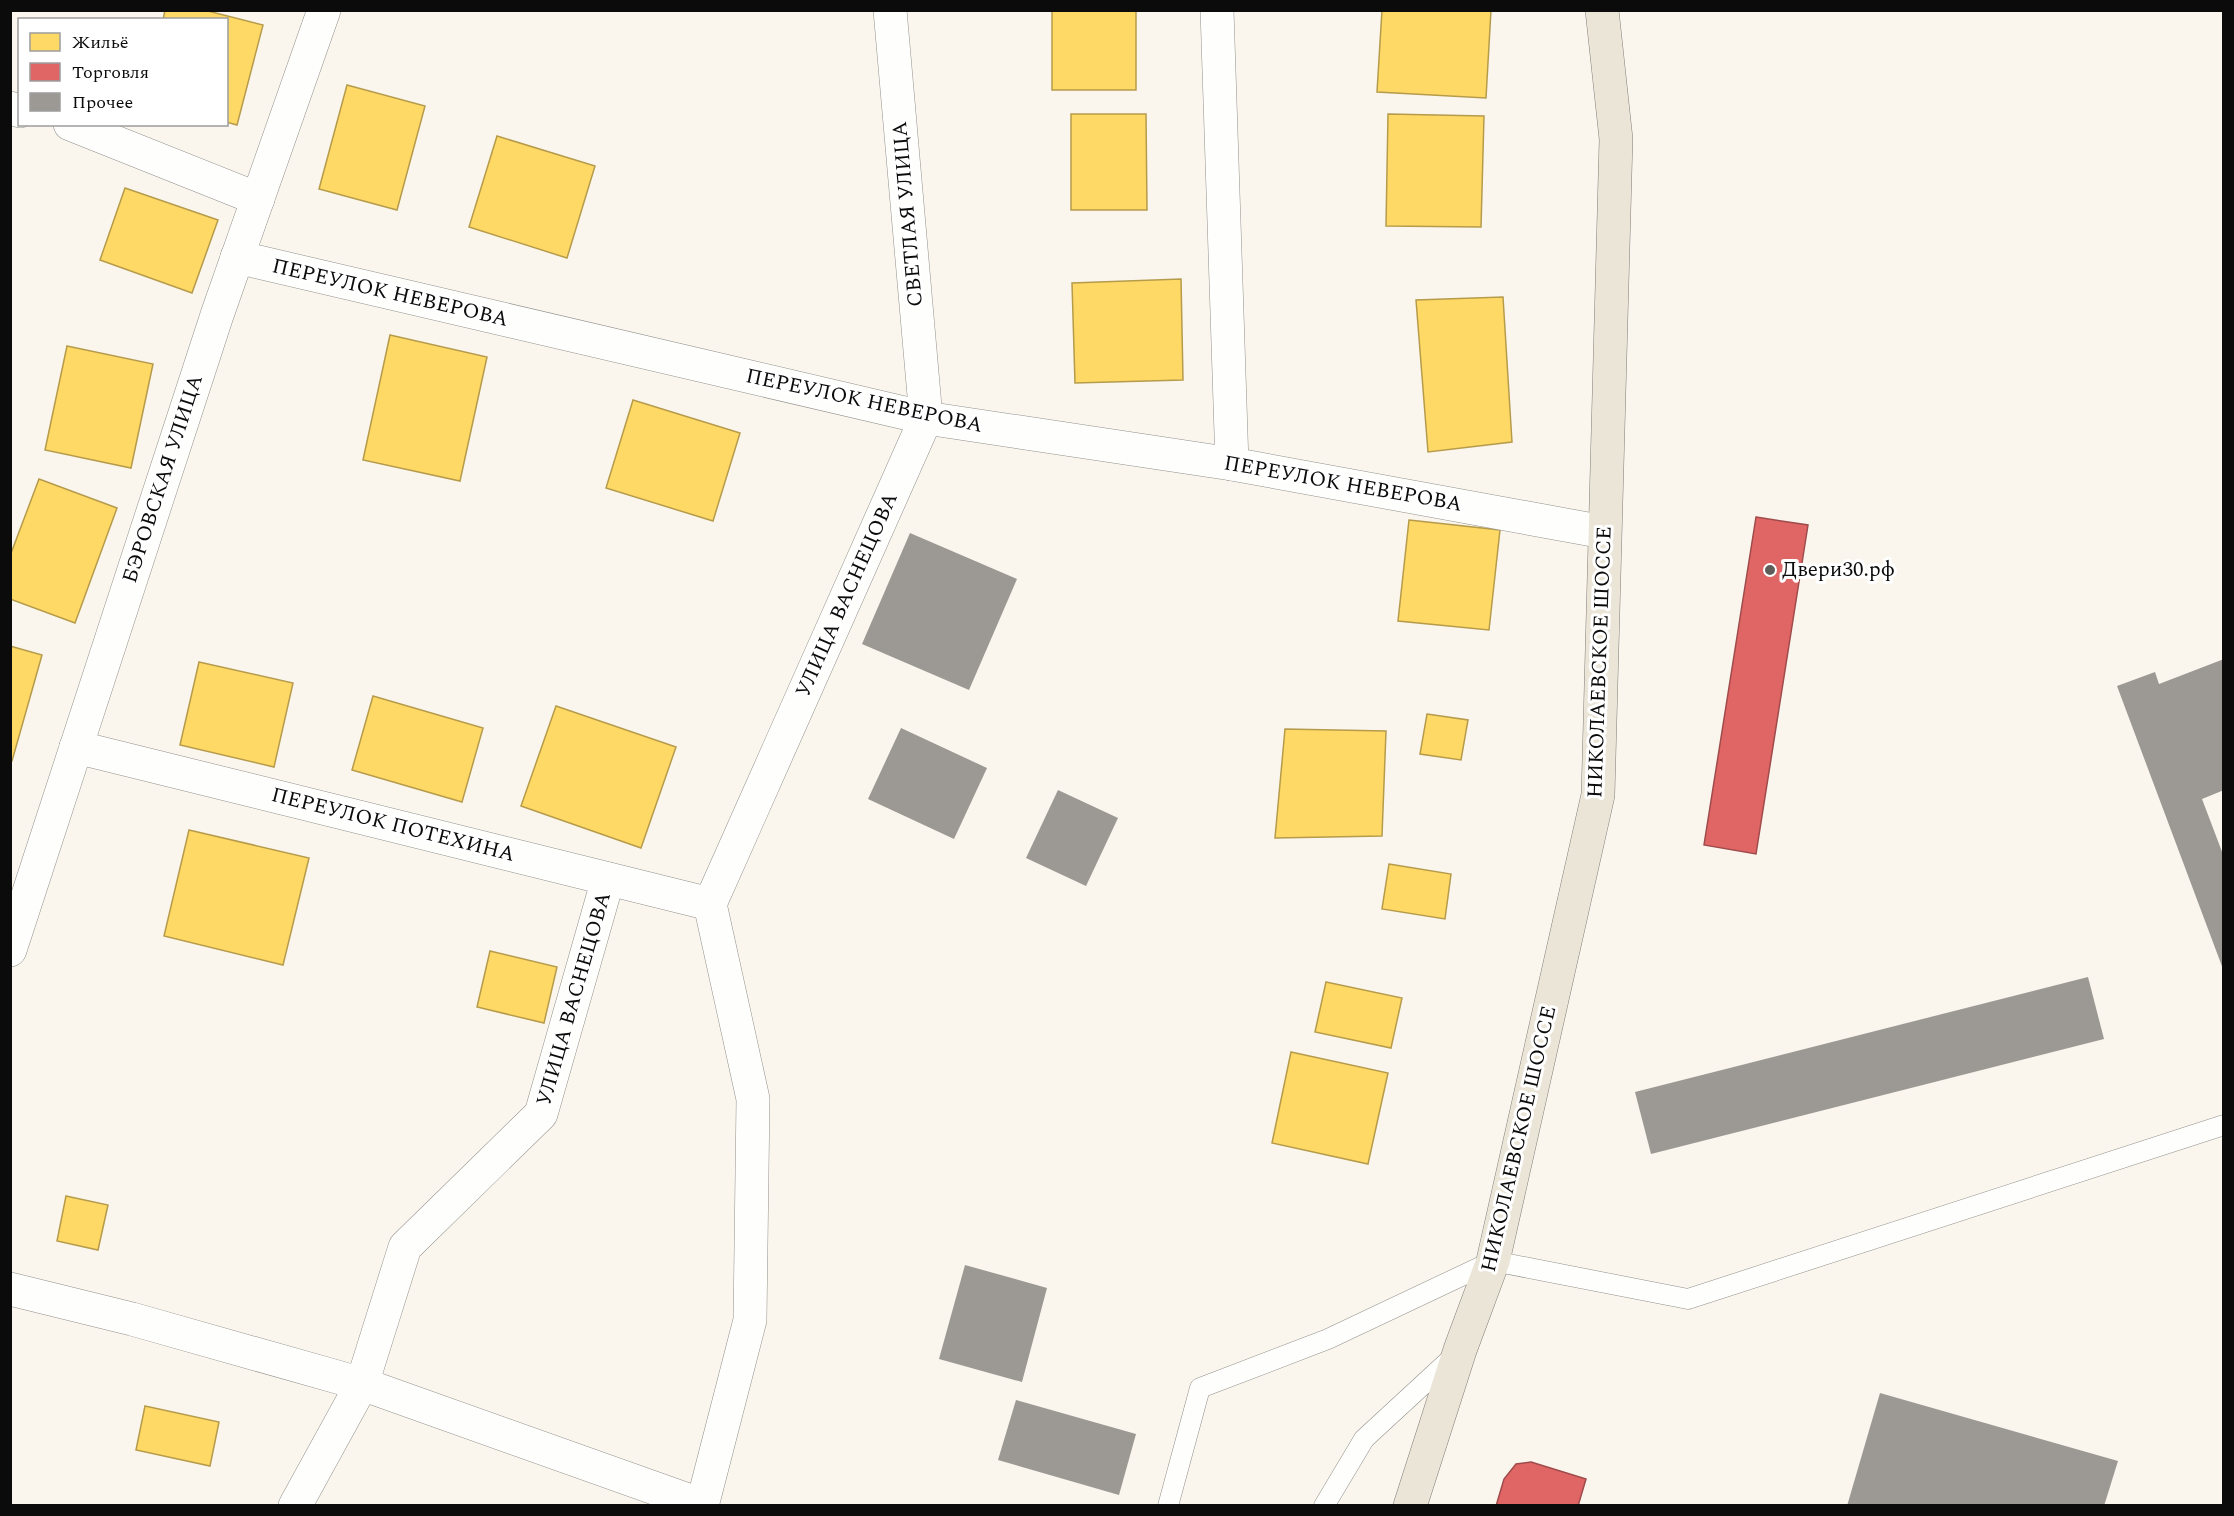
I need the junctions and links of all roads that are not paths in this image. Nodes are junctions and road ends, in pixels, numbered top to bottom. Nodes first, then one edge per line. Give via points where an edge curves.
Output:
1 (324, 10) edge
2 (890, 10) edge
3 (1217, 10) edge
4 (1602, 10) edge
5 (75, 126) edge
6 (258, 199) junction
7 (237, 257) junction
8 (926, 418) junction
9 (1232, 464) junction
10 (1604, 532) junction
11 (76, 747) junction
12 (608, 879) junction
13 (710, 904) junction
14 (10, 950) edge
15 (2223, 1125) edge
16 (1493, 1261) junction
17 (10, 1289) edge
18 (1460, 1350) junction
19 (362, 1384) junction
20 (702, 1505) edge
21 (295, 1506) edge
22 (1168, 1506) edge
23 (1324, 1506) edge
24 (1410, 1506) edge

1 - 6 street, БЭРОВСКАЯ УЛИЦА
2 - 8 street, СВЕТЛАЯ УЛИЦА
3 - 9 street
4 - 10 main road, НИКОЛАЕВСКОЕ ШОССЕ via 1616,139
5 - 6 street
6 - 7 street, БЭРОВСКАЯ УЛИЦА
7 - 8 street, ПЕРЕУЛОК НЕВЕРОВА
7 - 11 street, БЭРОВСКАЯ УЛИЦА
8 - 9 street, ПЕРЕУЛОК НЕВЕРОВА
8 - 13 street, УЛИЦА ВАСНЕЦОВА
9 - 10 street, ПЕРЕУЛОК НЕВЕРОВА
10 - 16 main road, НИКОЛАЕВСКОЕ ШОССЕ via 1598,795
11 - 12 street, ПЕРЕУЛОК ПОТЕХИНА
11 - 14 street, БЭРОВСКАЯ УЛИЦА
12 - 13 street, ПЕРЕУЛОК ПОТЕХИНА
12 - 19 street, УЛИЦА ВАСНЕЦОВА via 541,1114 405,1246
13 - 20 street via 753,1099 750,1320
15 - 16 lane via 1688,1299
16 - 18 main road, НИКОЛАЕВСКОЕ ШОССЕ
16 - 22 lane via 1328,1339 1200,1388
17 - 19 street
18 - 23 lane via 1364,1439
18 - 24 main road, НИКОЛАЕВСКОЕ ШОССЕ
19 - 20 street
19 - 21 street, УЛИЦА ВАСНЕЦОВА

